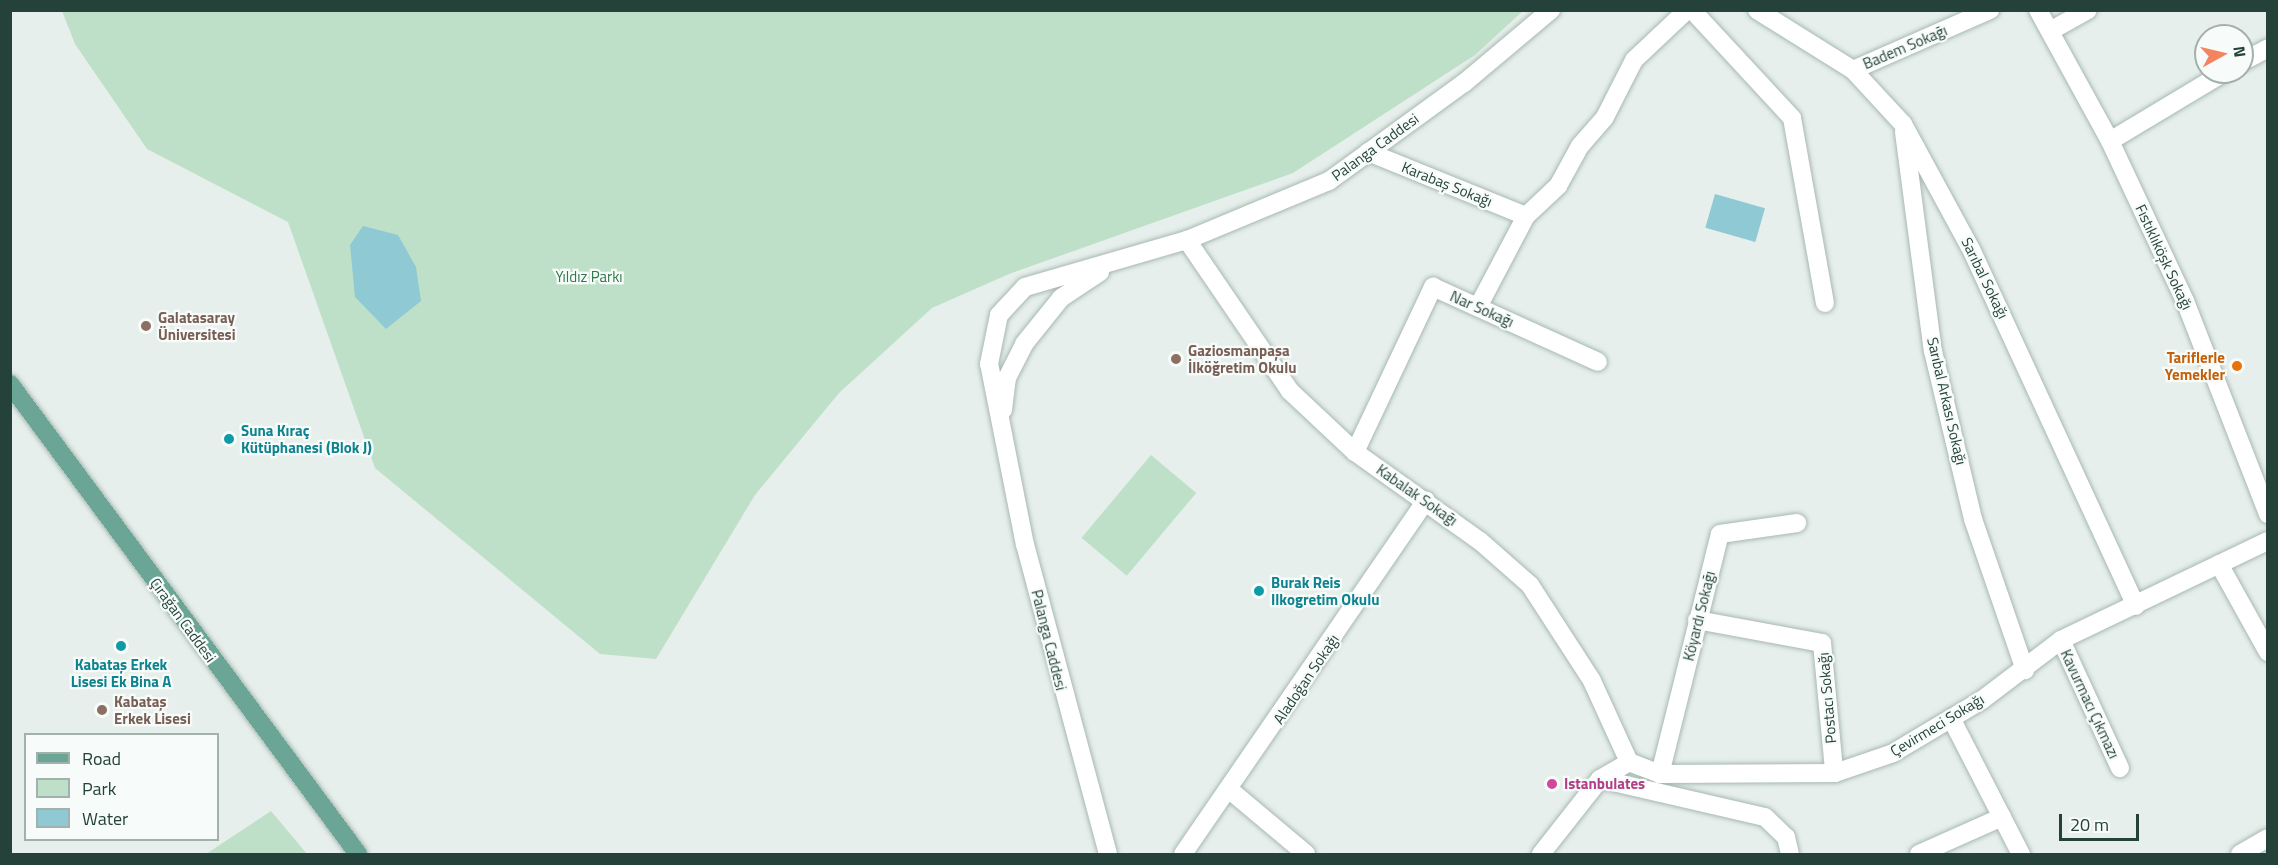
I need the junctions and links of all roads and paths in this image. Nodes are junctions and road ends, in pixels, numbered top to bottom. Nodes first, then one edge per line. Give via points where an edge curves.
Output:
1 (1551, 10) edge
2 (1687, 10) edge
3 (1692, 10) edge
4 (1757, 10) edge
5 (1990, 10) edge
6 (2038, 10) edge
7 (2088, 10) edge
8 (2050, 31) junction
9 (2268, 48) edge
10 (2254, 56) edge
11 (1853, 70) junction
12 (2205, 84) edge
13 (1903, 124) junction
14 (2110, 141) junction
15 (1368, 152) junction
16 (1526, 216) junction
17 (1187, 240) junction
18 (1108, 266) junction
19 (1825, 303) dead end
20 (1478, 307) junction
21 (1598, 362) dead end
22 (10, 384) edge
23 (1001, 424) junction
24 (1355, 452) junction
25 (1426, 501) junction
26 (2268, 514) edge
27 (1797, 523) dead end
28 (2268, 541) edge
29 (2219, 564) junction
30 (2136, 606) junction
31 (1697, 620) junction
32 (2061, 640) junction
33 (2268, 652) edge
34 (2025, 670) junction
35 (1951, 718) junction
36 (1629, 762) junction
37 (2120, 768) dead end
38 (1834, 771) junction
39 (1660, 774) junction
40 (1600, 780) junction
41 (1231, 790) junction
42 (2002, 817) junction
43 (2268, 838) edge
44 (358, 855) edge
45 (1108, 855) edge
46 (1183, 855) edge
47 (1306, 855) edge
48 (1541, 855) edge
49 (1790, 855) edge
50 (1919, 855) edge
51 (2021, 855) edge
52 (2240, 855) edge

1 - 15 street, Palanga Caddesi
2 - 16 street via 1634,60 1605,117 1580,146 1558,186
3 - 19 street via 1792,118
4 - 11 street, Sarıbal Sokağı
5 - 11 street, Badem Sokağı
6 - 8 street, Fıstıklıköşk Sokağı
7 - 8 street
8 - 14 street, Fıstıklıköşk Sokağı
9 - 10 street
11 - 13 street, Sarıbal Sokağı
12 - 14 street
13 - 30 street, Sarıbal Sokağı via 1976,259
13 - 34 street, Sarıbal Arkası Sokağı via 1933,351 1973,519
14 - 26 street, Fıstıklıköşk Sokağı via 2185,301
15 - 16 street, Karabaş Sokağı
15 - 17 street, Palanga Caddesi via 1329,181
16 - 20 street
17 - 18 street, Palanga Caddesi
17 - 24 street, Kabalak Sokağı via 1290,391
18 - 23 street, Palanga Caddesi via 1061,298 1024,344 1007,378
18 - 23 street, Palanga Caddesi via 1025,287 999,315 989,364
20 - 21 street, Nar Sokağı
20 - 24 street, Nar Sokağı via 1433,287
22 - 44 main road, Çırağan Caddesi
23 - 45 street, Palanga Caddesi via 1025,545
24 - 25 street, Kabalak Sokağı
25 - 36 street, Kabalak Sokağı via 1530,585 1592,681
25 - 41 street, Aladoğan Sokağı
27 - 31 street, Köyardı Sokağı via 1720,534
28 - 29 street, Çevirmeci Sokağı
29 - 30 street, Çevirmeci Sokağı
29 - 33 street
30 - 32 street, Çevirmeci Sokağı
31 - 38 street, Postacı Sokağı via 1822,643
31 - 39 street, Köyardı Sokağı
32 - 34 street, Çevirmeci Sokağı
32 - 37 street, Kavurmacı Çıkmazı
34 - 35 street, Çevirmeci Sokağı
35 - 38 street, Çevirmeci Sokağı via 1893,753
35 - 42 street
36 - 39 street, Çevirmeci Sokağı
36 - 40 street
38 - 39 street, Çevirmeci Sokağı
40 - 48 street
40 - 49 street via 1765,817 1786,837
41 - 46 street, Aladoğan Sokağı
41 - 47 street
42 - 50 street
42 - 51 street
43 - 52 street

